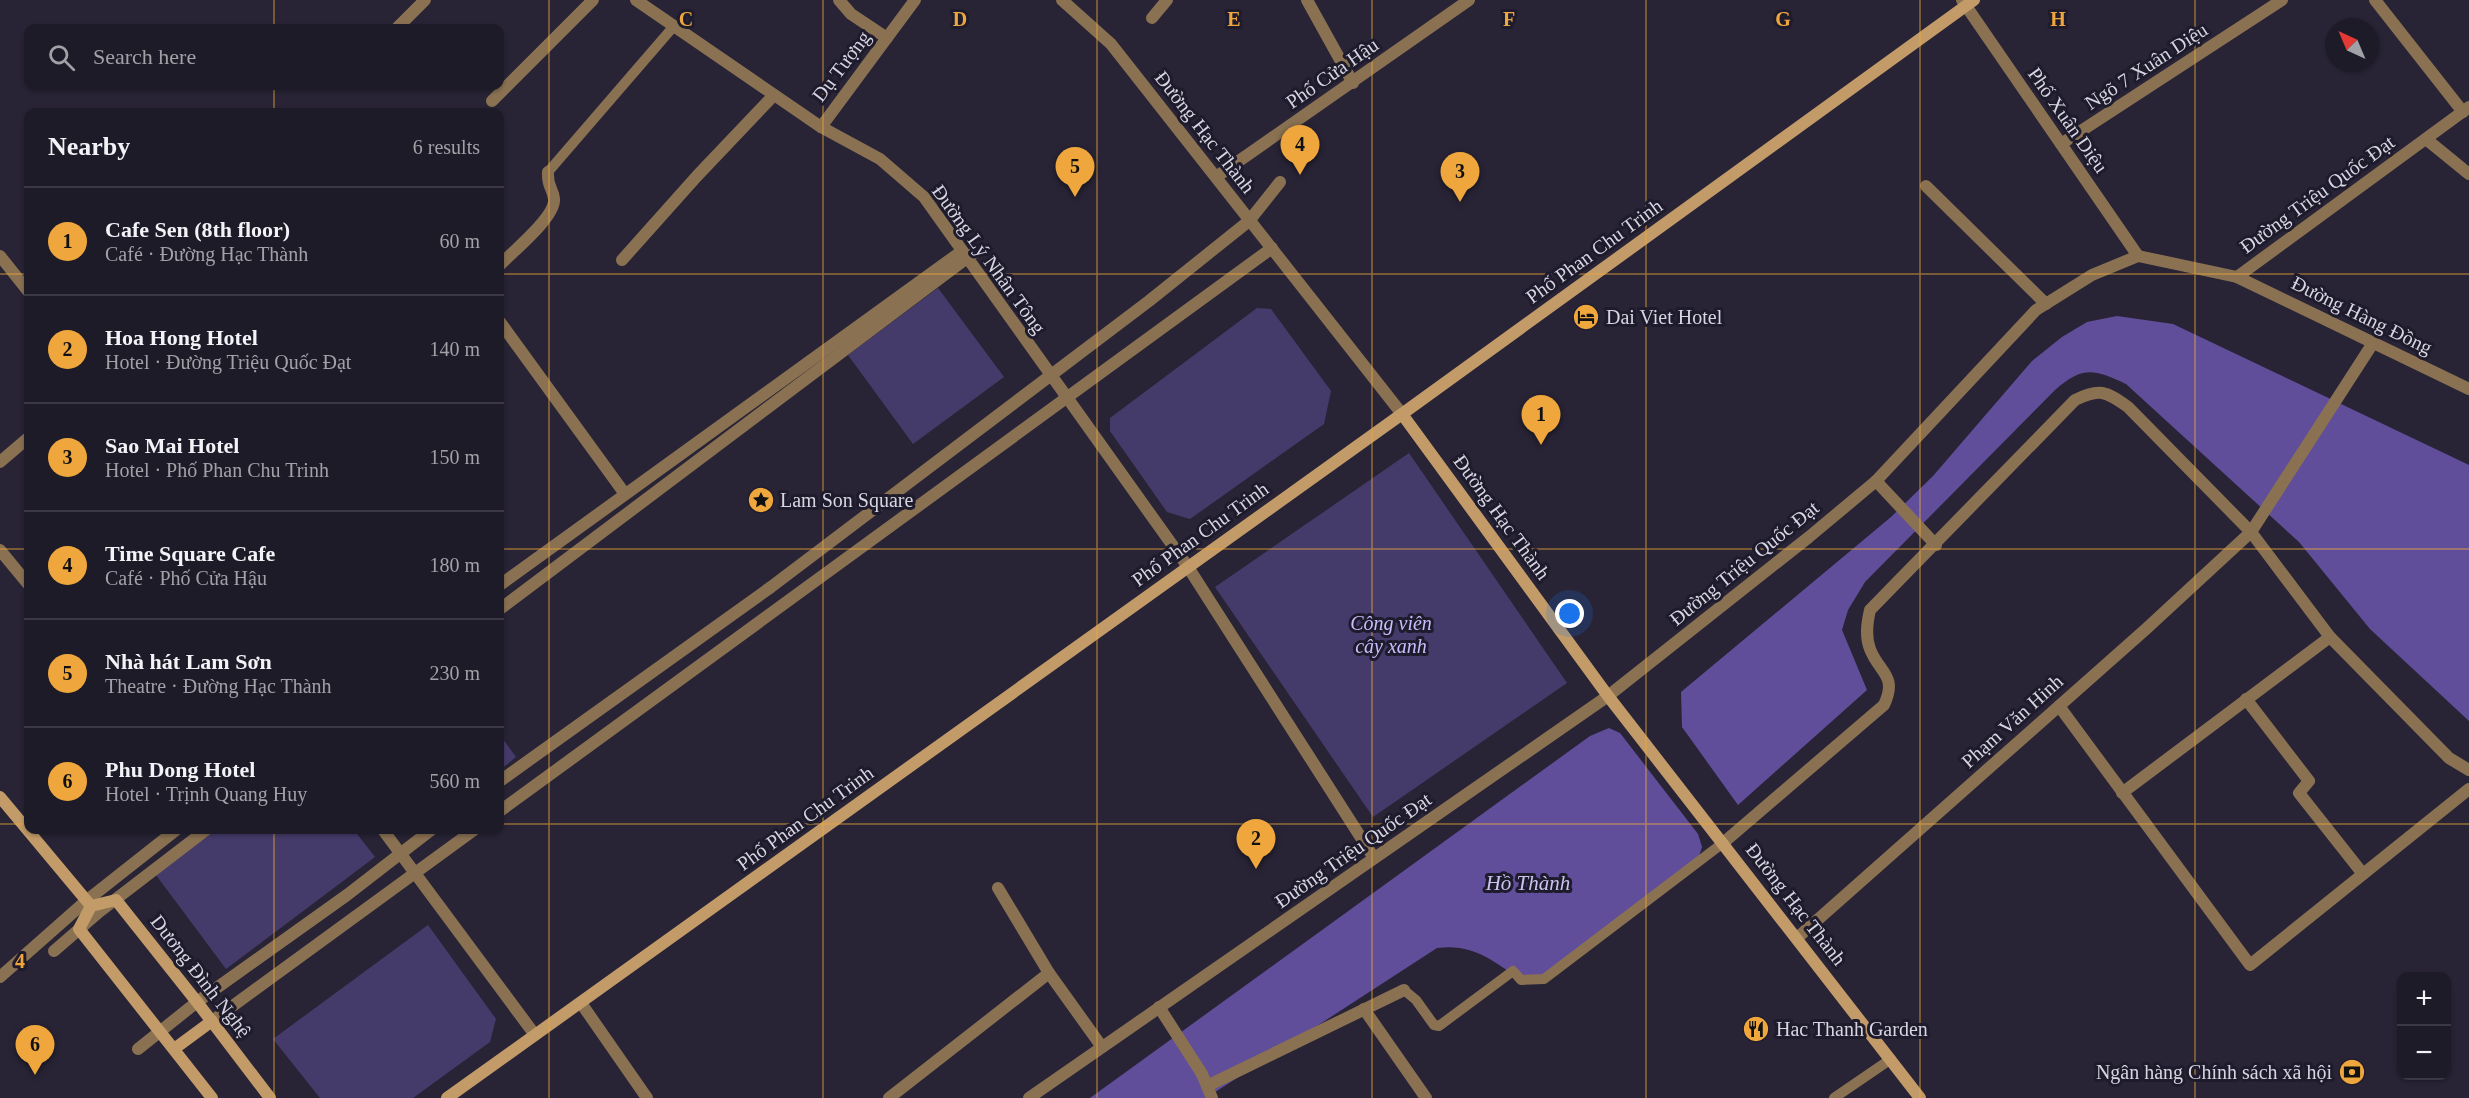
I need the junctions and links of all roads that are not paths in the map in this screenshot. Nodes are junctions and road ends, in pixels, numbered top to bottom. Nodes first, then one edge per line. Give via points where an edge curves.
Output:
1 (425, 0) edge
2 (593, 0) edge
3 (636, 0) edge
4 (839, 0) edge
5 (915, 0) edge
6 (1062, 0) edge
7 (1167, 0) edge
8 (1307, 0) edge
9 (1469, 0) edge
10 (2282, 0) edge
11 (2375, 0) edge
12 (1967, 2) edge
13 (1152, 18) dead end
14 (401, 24) edge
15 (674, 26) junction
16 (886, 38) junction
17 (1353, 83) junction
18 (504, 89) edge
19 (503, 90) edge
20 (774, 95) junction
21 (492, 101) dead end
22 (2466, 110) edge
23 (821, 127) junction
24 (2426, 139) junction
25 (2061, 144) junction
26 (548, 172) joint
27 (2469, 174) edge
28 (1216, 177) junction
29 (1280, 182) dead end
30 (1926, 186) dead end
31 (1249, 220) junction
32 (1272, 248) junction
33 (968, 254) junction
34 (0, 256) edge
35 (2138, 256) junction
36 (622, 260) dead end
37 (504, 261) edge
38 (2237, 277) junction
39 (24, 286) edge
40 (2046, 303) junction
41 (504, 328) edge
42 (2373, 343) junction
43 (1048, 375) junction
44 (2469, 389) edge
45 (1066, 398) junction
46 (1402, 414) junction
47 (24, 441) edge
48 (0, 462) edge
49 (1876, 481) junction
50 (625, 494) junction
51 (2251, 532) junction
52 (1936, 545) junction
53 (0, 550) edge
54 (1188, 567) junction
55 (24, 579) edge
56 (504, 582) edge
57 (504, 606) edge
58 (2330, 637) junction
59 (1608, 696) junction
60 (2247, 699) junction
61 (2059, 706) junction
62 (2469, 770) edge
63 (504, 778) edge
64 (2469, 789) edge
65 (2122, 793) junction
66 (0, 796) edge
67 (504, 808) edge
68 (24, 825) edge
69 (31, 834) edge
70 (171, 834) edge
71 (201, 834) edge
72 (386, 834) edge
73 (426, 834) edge
74 (469, 834) edge
75 (1723, 843) junction
76 (400, 853) junction
77 (1374, 858) junction
78 (415, 873) junction
79 (2362, 874) junction
80 (998, 888) dead end
81 (116, 900) junction
82 (88, 904) junction
83 (79, 929) junction
84 (1797, 938) junction
85 (54, 951) dead end
86 (1049, 973) junction
87 (0, 977) edge
88 (1404, 990) joint
89 (197, 1002) junction
90 (581, 1003) junction
91 (1159, 1007) junction
92 (1364, 1009) junction
93 (212, 1021) junction
94 (159, 1030) junction
95 (535, 1035) junction
96 (1102, 1047) junction
97 (138, 1049) dead end
98 (174, 1049) junction
99 (1892, 1059) junction
100 (1210, 1092) edge
101 (454, 1096) edge
102 (212, 1098) edge
103 (270, 1098) edge
104 (647, 1098) edge
105 (889, 1098) edge
106 (1029, 1098) edge
107 (1426, 1098) edge
108 (1834, 1098) edge
109 (1920, 1098) edge

1 - 14 street
2 - 18 street
3 - 15 street, Đường Lý Nhân Tông
4 - 16 street via 851,14
5 - 16 street, Dụ Tượng
6 - 28 street, Đường Hạc Thành via 1111,44
7 - 13 street
8 - 17 street
9 - 17 street, Phố Cửa Hậu
10 - 25 street, Ngõ 7 Xuân Diệu
11 - 22 street
12 - 25 street, Phố Xuân Diệu
12 - 46 street, Phố Phan Chu Trinh
15 - 20 street, Đường Lý Nhân Tông
15 - 26 lane
16 - 23 street, Dụ Tượng
17 - 28 street, Phố Cửa Hậu
19 - 21 street
20 - 23 street, Đường Lý Nhân Tông
20 - 36 street
22 - 24 street, Đường Triệu Quốc Đạt
23 - 33 street, Đường Lý Nhân Tông via 880,159 898,174 924,197
24 - 27 street
24 - 38 street, Đường Triệu Quốc Đạt
25 - 35 street, Phố Xuân Diệu
26 - 37 street via 547,184 554,200 552,212
28 - 31 street, Đường Hạc Thành
29 - 31 street
30 - 40 street
31 - 32 street, Đường Hạc Thành
31 - 43 street via 1149,301
32 - 45 street
32 - 46 street, Đường Hạc Thành
33 - 43 street, Đường Lý Nhân Tông
33 - 50 street
33 - 57 street
34 - 39 street
35 - 38 street, Đường Triệu Quốc Đạt
35 - 40 street, Đường Triệu Quốc Đạt via 2092,275
38 - 42 street, Đường Hàng Đồng
40 - 49 street, Đường Triệu Quốc Đạt
41 - 50 street
42 - 44 street, Đường Hàng Đồng
42 - 51 street, Phạm Văn Hinh
43 - 45 street, Đường Lý Nhân Tông
43 - 63 street via 771,587
45 - 54 street, Đường Lý Nhân Tông
45 - 67 street
46 - 54 street, Phố Phan Chu Trinh
46 - 59 street, Đường Hạc Thành
47 - 48 street
49 - 52 street
49 - 59 street, Đường Triệu Quốc Đạt
50 - 56 street
51 - 52 street via 2128,407 2110,393 2091,392 2074,400
51 - 58 street
51 - 61 street, Phạm Văn Hinh
52 - 75 street via 1870,610 1866,630 1870,649 1887,674 1890,692 1884,705
53 - 55 street
54 - 77 street, Đường Lý Nhân Tông
54 - 90 street, Phố Phan Chu Trinh
58 - 60 street
58 - 62 street via 2449,758
59 - 75 street, Đường Hạc Thành
59 - 77 street, Đường Triệu Quốc Đạt
60 - 65 street
60 - 79 street via 2309,781 2300,793
61 - 65 street
61 - 84 street, Phạm Văn Hinh
64 - 79 street
65 - 79 street via 2250,965
66 - 68 street
69 - 82 street
70 - 82 street
71 - 81 street
72 - 76 street
73 - 76 street
74 - 78 street
75 - 84 street, Đường Hạc Thành
75 - 88 lane via 1544,979 1521,980 1513,971 1439,1026
76 - 78 street
76 - 89 street
77 - 91 street, Đường Triệu Quốc Đạt
78 - 93 street
78 - 95 street
80 - 86 street
81 - 82 street
81 - 83 street
81 - 89 street, Dương Đình Nghệ
82 - 83 street
82 - 87 street
83 - 85 street
83 - 94 street
84 - 99 street, Đường Hạc Thành
86 - 96 street
86 - 105 street
88 - 92 street
89 - 93 street, Dương Đình Nghệ
89 - 94 street
90 - 95 street, Phố Phan Chu Trinh
90 - 104 street
91 - 96 street, Đường Triệu Quốc Đạt
91 - 100 street
92 - 100 street
92 - 107 street
93 - 98 street
93 - 103 street, Dương Đình Nghệ
94 - 97 street
94 - 98 street
95 - 101 street, Phố Phan Chu Trinh
96 - 106 street, Đường Triệu Quốc Đạt
98 - 102 street
99 - 108 lane
99 - 109 street, Đường Hạc Thành

